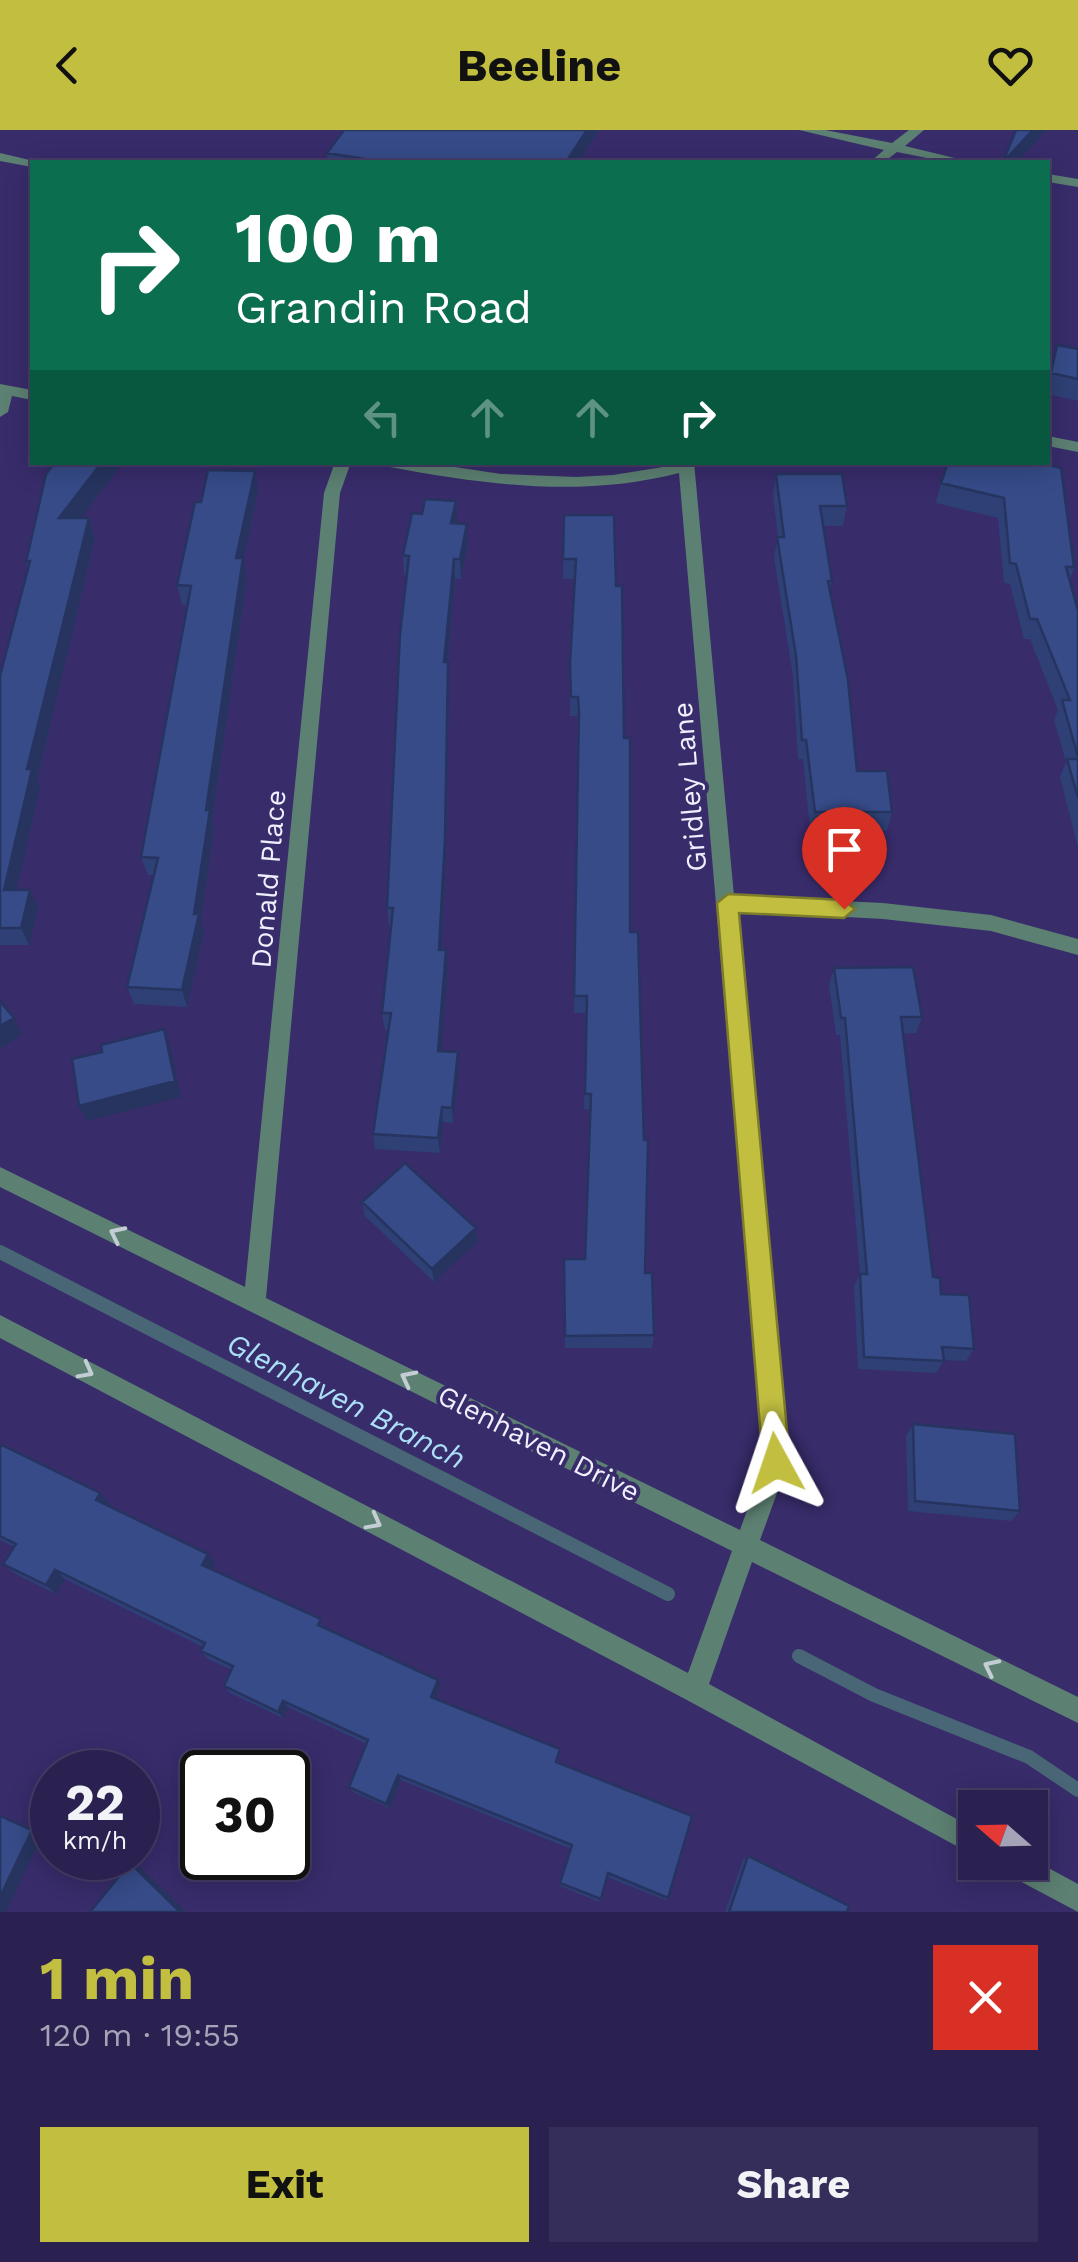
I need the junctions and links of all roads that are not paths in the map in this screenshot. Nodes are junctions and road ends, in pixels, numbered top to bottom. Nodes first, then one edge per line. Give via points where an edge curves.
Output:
1 (806, 130) edge
2 (918, 130) edge
3 (894, 150) junction
4 (0, 157) edge
5 (879, 160) edge
6 (952, 160) edge
7 (30, 163) edge
8 (1050, 178) edge
9 (1078, 183) edge
10 (3, 389) edge
11 (30, 395) edge
12 (0, 412) edge
13 (1050, 441) edge
14 (1078, 447) edge
15 (341, 465) edge
16 (410, 465) edge
17 (683, 465) edge
18 (686, 465) edge
19 (728, 903) junction
20 (1078, 948) edge
21 (0, 1176) edge
22 (255, 1301) junction
23 (0, 1326) edge
24 (746, 1546) junction
25 (694, 1690) junction
26 (1078, 1710) edge
27 (958, 1834) edge
28 (1043, 1880) edge
29 (1078, 1899) edge

1 - 3 street
2 - 3 street
3 - 5 street
3 - 6 street
4 - 7 street
8 - 9 street
10 - 11 street
10 - 12 street
13 - 14 street
15 - 22 street, Donald Place via 332,493
16 - 17 street via 536,484 647,478
18 - 19 street, Gridley Lane
19 - 20 street via 992,923
19 - 24 street, Gridley Lane via 776,1463
22 -> 21 street, Glenhaven Drive
24 -> 22 street, Glenhaven Drive
23 -> 25 street
24 - 25 street, Gridley Lane
26 -> 24 street, Glenhaven Drive
25 - 27 street
28 - 29 street

